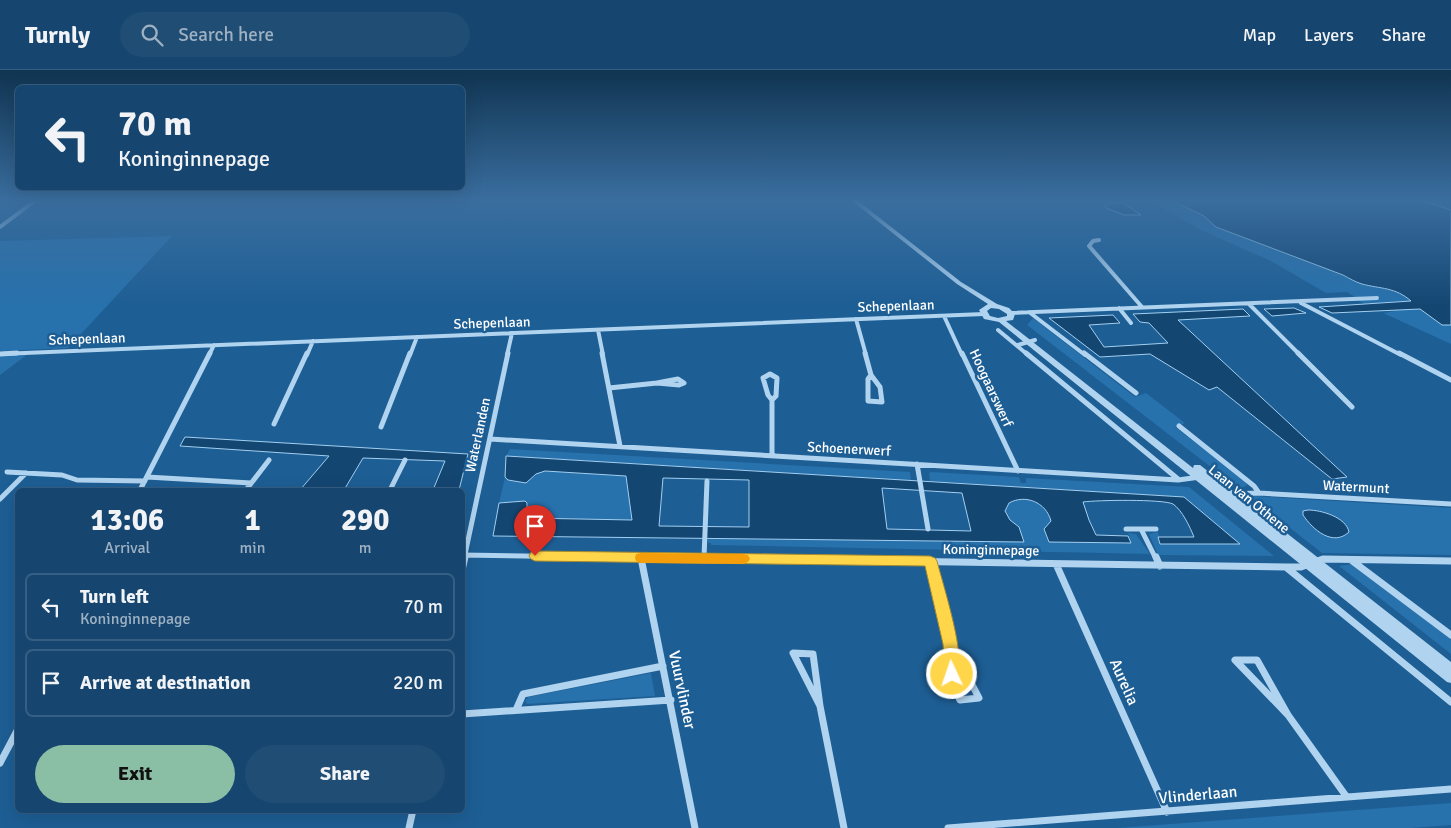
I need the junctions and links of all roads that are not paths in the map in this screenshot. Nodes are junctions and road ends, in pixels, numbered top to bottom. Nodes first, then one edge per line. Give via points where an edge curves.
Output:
1 (899, 235) edge
2 (1099, 240) dead end
3 (959, 283) junction
4 (1377, 298) dead end
5 (1300, 302) junction
6 (1249, 304) junction
7 (996, 306) junction
8 (1142, 307) junction
9 (1119, 308) junction
10 (984, 311) junction
11 (1029, 312) junction
12 (944, 316) junction
13 (856, 319) junction
14 (1005, 320) junction
15 (1131, 323) dead end
16 (598, 330) junction
17 (512, 333) junction
18 (418, 337) junction
19 (314, 341) junction
20 (1032, 341) junction
21 (214, 345) junction
22 (1018, 345) junction
23 (0, 354) edge
24 (871, 375) junction
25 (1451, 380) edge
26 (658, 383) dead end
27 (609, 388) junction
28 (1136, 394) dead end
29 (772, 400) junction
30 (1352, 407) dead end
31 (274, 424) dead end
32 (1179, 426) dead end
33 (381, 427) dead end
34 (490, 438) junction
35 (620, 446) junction
36 (772, 456) junction
37 (269, 460) dead end
38 (405, 460) dead end
39 (917, 464) junction
40 (1018, 471) junction
41 (7, 472) dead end
42 (26, 473) junction
43 (1204, 476) junction
44 (146, 479) junction
45 (1178, 480) junction
46 (706, 481) dead end
47 (251, 483) junction
48 (141, 488) edge
49 (247, 488) edge
50 (391, 488) edge
51 (1259, 493) junction
52 (1226, 494) junction
53 (0, 499) edge
54 (1451, 504) edge
55 (928, 529) dead end
56 (1126, 529) dead end
57 (1141, 529) junction
58 (1156, 529) dead end
59 (465, 550) edge
60 (465, 555) edge
61 (641, 558) junction
62 (704, 558) junction
63 (1351, 560) junction
64 (930, 561) junction
65 (1451, 561) edge
66 (1312, 563) junction
67 (1056, 564) junction
68 (1160, 566) junction
69 (1287, 567) junction
70 (1451, 635) edge
71 (951, 644) junction
72 (663, 666) junction
73 (1451, 669) edge
74 (1451, 678) edge
75 (671, 700) junction
76 (1451, 702) edge
77 (820, 706) junction
78 (516, 710) junction
79 (465, 714) edge
80 (1288, 715) junction
81 (15, 735) edge
82 (0, 763) edge
83 (1451, 789) edge
84 (1346, 796) junction
85 (1167, 812) junction
86 (412, 813) edge
87 (409, 828) edge
88 (695, 828) edge
89 (844, 828) edge
90 (948, 828) edge

1 - 3 street
2 - 8 street via 1089,246
3 - 7 street
3 - 10 street
4 - 5 street
5 - 6 street
5 - 25 street
6 - 8 street
6 - 30 street
7 - 10 street
7 - 14 street via 1004,308
8 - 9 street
9 - 11 street
9 - 15 street
10 - 12 street, Schepenlaan
10 - 14 street via 992,319
11 - 14 street
11 - 28 street
12 - 13 street, Schepenlaan
12 - 40 street, Hoogaarswerf
13 - 16 street, Schepenlaan
13 - 24 street
14 - 20 street, Laan van Othene
14 - 22 street
16 - 17 street, Schepenlaan
16 - 27 street
17 - 18 street, Schepenlaan
17 - 34 street, Waterlanden
18 - 19 street, Schepenlaan
18 - 33 street
19 - 21 street, Schepenlaan
19 - 31 street
20 - 22 street
20 - 43 street, Laan van Othene
21 - 23 street, Schepenlaan
21 - 44 street
22 - 45 street
24 - 24 street via 868,379 868,401 876,404 883,398 876,379
26 - 27 street
27 - 35 street
29 - 29 street via 776,396 777,378 770,374 763,378
29 - 36 street
32 - 51 street
34 - 35 street, Schoenerwerf
34 - 59 street, Waterlanden
35 - 36 street, Schoenerwerf
36 - 39 street, Schoenerwerf
37 - 47 street
38 - 50 street
39 - 40 street, Schoenerwerf
39 - 55 street
40 - 45 street, Schoenerwerf
41 - 42 street
42 - 44 street via 62,475 78,480
42 - 53 street
43 - 45 street, Schoenerwerf
43 - 52 street, Laan van Othene
44 - 47 street
44 - 48 street
46 - 62 street
47 - 49 street
51 - 52 street, Watermunt
51 - 54 street, Watermunt
52 - 66 street, Laan van Othene
56 - 57 street
57 - 58 street
57 - 68 street
60 - 61 street, Koninginnepage
61 - 62 street, Koninginnepage
61 - 72 street, Vuurvlinder
62 - 64 street, Koninginnepage
63 - 65 street, Koninginnepage
63 - 66 street, Koninginnepage via 1323,559
63 - 70 street
64 - 67 street, Koninginnepage
64 - 71 street
66 - 69 street, Koninginnepage via 1302,568
66 - 73 street, Laan van Othene
66 - 74 street, Laan van Othene
67 - 68 street, Koninginnepage
67 - 85 street, Aurelia
68 - 69 street, Koninginnepage
69 - 76 street
71 - 71 street via 952,674 960,700 979,698
72 - 75 street, Vuurvlinder
72 - 78 street via 523,694
75 - 78 street
75 - 88 street, Vuurvlinder
77 - 77 street via 813,654 793,653 797,662
77 - 89 street
78 - 79 street
80 - 80 street via 1257,660 1235,660 1255,680
80 - 84 street
81 - 82 street
83 - 84 street, Vlinderlaan
84 - 85 street, Vlinderlaan
85 - 90 street, Vlinderlaan
86 - 87 street

